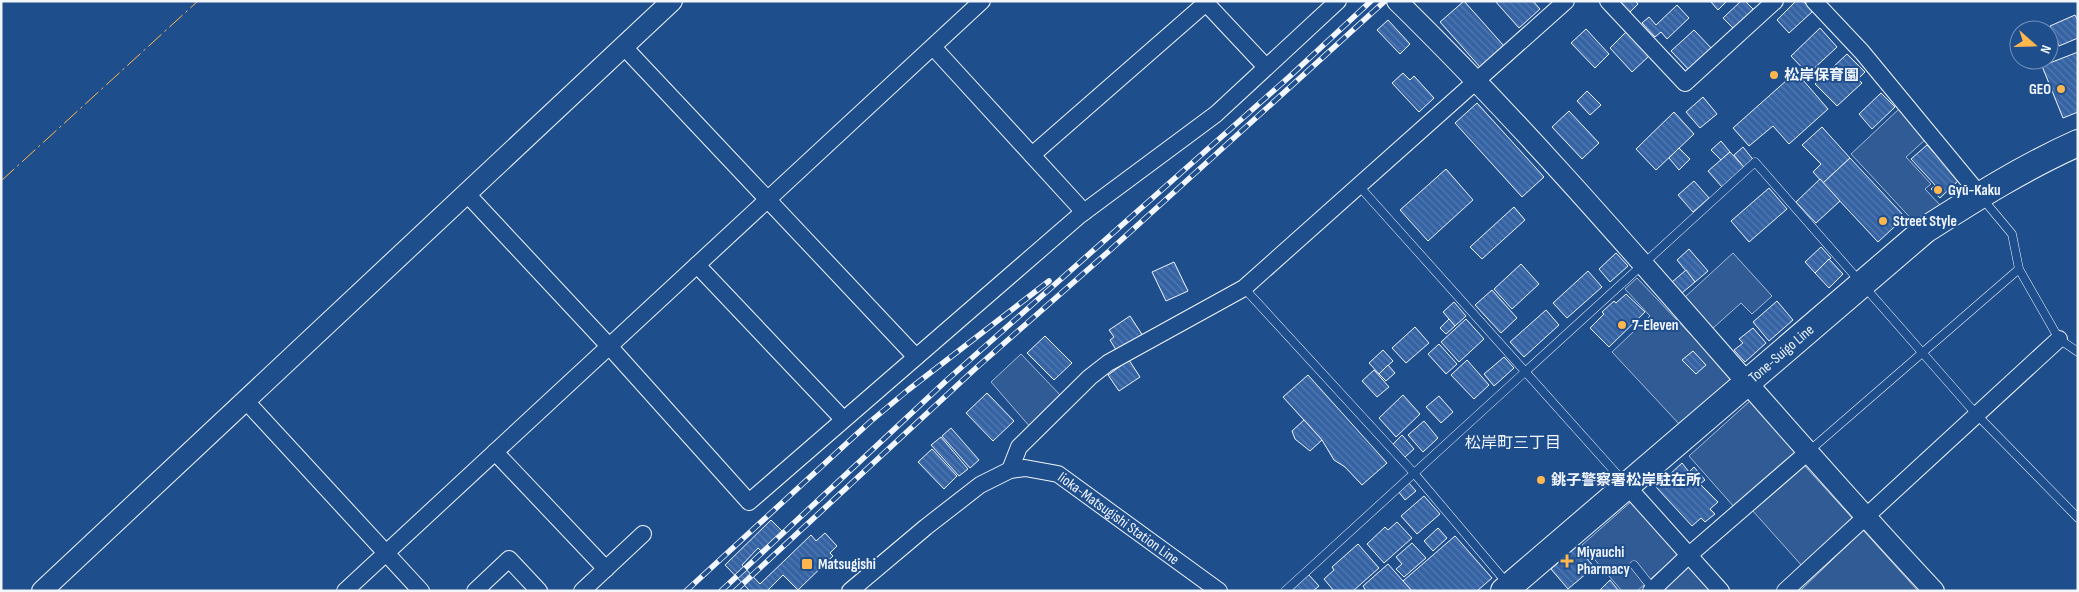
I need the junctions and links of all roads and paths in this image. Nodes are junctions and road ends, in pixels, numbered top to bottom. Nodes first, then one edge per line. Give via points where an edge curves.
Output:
1 (672, 1) edge
2 (982, 1) edge
3 (1338, 1) edge
4 (1397, 1) edge
5 (1566, 1) edge
6 (1608, 1) edge
7 (1775, 1) edge
8 (1814, 1) edge
9 (624, 47) junction
10 (932, 47) junction
11 (1266, 67) junction
12 (1476, 82) junction
13 (2078, 143) edge
14 (1032, 155) junction
15 (1359, 186) junction
16 (467, 194) junction
17 (1980, 195) junction
18 (768, 200) junction
19 (1084, 212) junction
20 (1642, 264) junction
21 (697, 265) junction
22 (2019, 269) junction
23 (1862, 285) junction
24 (1244, 288) junction
25 (2059, 339) junction
26 (609, 346) junction
27 (2078, 352) edge
28 (1922, 353) junction
29 (916, 357) junction
30 (1524, 371) junction
31 (1748, 383) junction
32 (246, 401) junction
33 (1977, 415) junction
34 (843, 419) junction
35 (494, 452) junction
36 (1808, 452) junction
37 (1010, 470) junction
38 (1413, 472) junction
39 (1627, 486) junction
40 (1866, 518) junction
41 (2078, 518) edge
42 (643, 534) dead end
43 (385, 553) junction
44 (1688, 556) junction
45 (1634, 565) dead end
46 (606, 569) junction
47 (1511, 588) edge
48 (1652, 590) edge
49 (42, 591) edge
50 (345, 591) edge
51 (420, 591) edge
52 (475, 591) edge
53 (539, 591) edge
54 (582, 591) edge
55 (850, 591) edge
56 (1219, 591) edge
57 (1285, 591) edge
58 (1721, 591) edge
59 (1785, 591) edge
60 (1934, 591) edge

1 - 9 street
2 - 10 street
3 - 11 street
4 - 12 street
5 - 12 street
6 - 7 street via 1685,83
8 - 17 street via 1862,52
9 - 16 street
9 - 18 street
10 - 14 street
10 - 18 street
11 - 14 street via 1206,3
11 - 19 street via 1216,114
12 - 15 street
12 - 20 street
13 - 17 highway, Tone-Suigo Line via 2046,157
14 - 19 street
15 - 24 street
15 - 30 lane
16 - 26 street
16 - 32 street
17 - 22 lane via 2012,234
17 - 23 highway, Tone-Suigo Line via 1925,230
18 - 21 street
18 - 29 street
19 - 29 street
20 - 23 lane via 1755,162
20 - 30 lane
20 - 31 street
21 - 26 street
21 - 34 street
22 - 25 lane
22 - 28 lane
23 - 28 lane
23 - 31 highway, Tone-Suigo Line
24 - 37 street via 1108,363 1019,447
24 - 38 lane
25 - 27 lane
25 - 33 street
26 - 34 street via 749,502
26 - 35 street
28 - 33 lane
28 - 36 lane
29 - 34 street
30 - 38 lane
30 - 39 lane
31 - 36 street
31 - 39 highway, Tone-Suigo Line
32 - 43 street
32 - 49 street
33 - 40 street
33 - 41 lane
35 - 43 street
35 - 46 street
36 - 40 street
36 - 44 street
37 - 55 street via 980,485
37 - 56 street, Iioka-Matsugishi Station Line via 1025,468 1058,474
38 - 47 lane
38 - 57 lane
39 - 44 street
39 - 47 highway, Tone-Suigo Line
40 - 59 street
40 - 60 street
42 - 46 street
43 - 50 street
43 - 51 street
44 - 48 street
44 - 58 street
45 - 48 lane
46 - 54 street
52 - 53 street via 509,559

